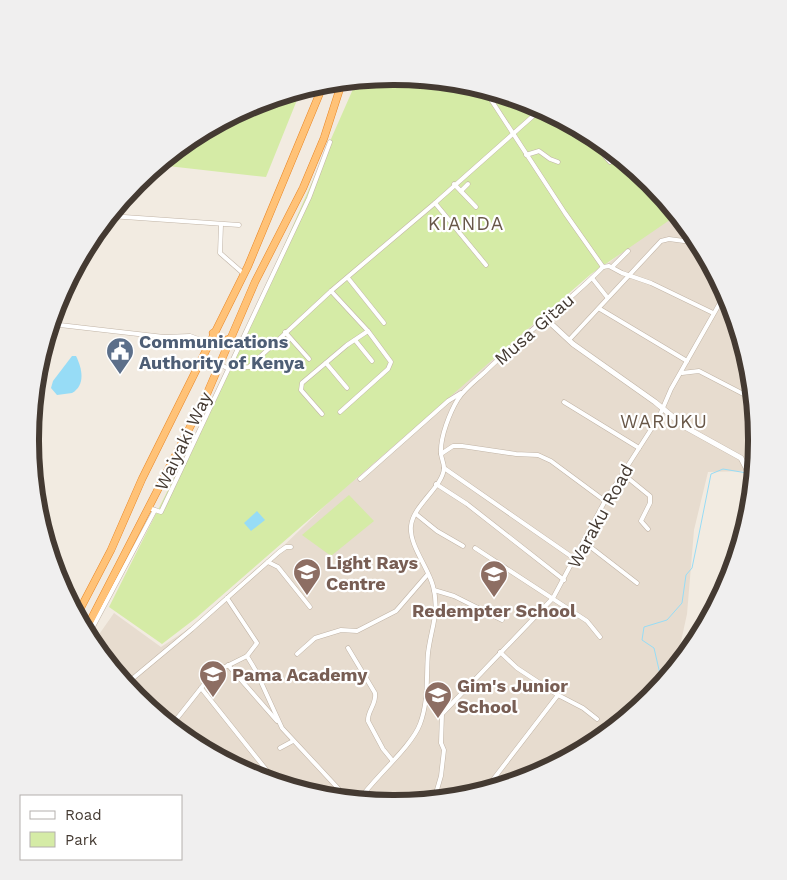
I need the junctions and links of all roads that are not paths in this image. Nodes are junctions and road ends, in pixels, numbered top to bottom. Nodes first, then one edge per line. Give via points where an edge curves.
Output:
1 (340, 89) edge
2 (320, 93) edge
3 (490, 98) edge
4 (534, 115) edge
5 (512, 134) junction
6 (330, 142) dead end
7 (526, 155) junction
8 (605, 156) edge
9 (558, 162) dead end
10 (610, 162) dead end
11 (454, 184) junction
12 (468, 184) dead end
13 (461, 191) junction
14 (435, 203) junction
15 (476, 208) dead end
16 (118, 217) edge
17 (221, 225) junction
18 (239, 226) dead end
19 (688, 242) edge
20 (628, 251) dead end
21 (486, 265) dead end
22 (603, 267) junction
23 (612, 267) junction
24 (245, 273) junction
25 (630, 276) junction
26 (258, 277) junction
27 (348, 278) junction
28 (592, 278) junction
29 (331, 291) junction
30 (607, 297) junction
31 (720, 301) edge
32 (600, 309) junction
33 (712, 313) junction
34 (545, 318) junction
35 (384, 323) dead end
36 (58, 325) edge
37 (285, 332) junction
38 (368, 332) junction
39 (214, 333) junction
40 (230, 339) junction
41 (355, 340) junction
42 (568, 340) junction
43 (208, 342) junction
44 (309, 359) dead end
45 (372, 361) dead end
46 (687, 361) junction
47 (326, 363) junction
48 (219, 364) junction
49 (227, 368) junction
50 (682, 373) junction
51 (347, 388) dead end
52 (465, 391) junction
53 (745, 395) edge
54 (564, 402) dead end
55 (662, 409) junction
56 (340, 412) dead end
57 (322, 414) dead end
58 (639, 448) junction
59 (441, 454) junction
60 (444, 468) junction
61 (747, 468) edge
62 (623, 474) junction
63 (360, 479) dead end
64 (436, 484) junction
65 (605, 501) junction
66 (152, 509) junction
67 (416, 514) junction
68 (648, 529) dead end
69 (584, 542) junction
70 (463, 546) dead end
71 (291, 547) dead end
72 (475, 548) dead end
73 (575, 559) junction
74 (268, 562) junction
75 (428, 574) junction
76 (564, 580) junction
77 (637, 583) dead end
78 (434, 590) junction
79 (227, 598) junction
80 (553, 598) junction
81 (310, 607) dead end
82 (81, 608) edge
83 (502, 620) dead end
84 (90, 623) edge
85 (93, 627) edge
86 (600, 637) dead end
87 (348, 648) dead end
88 (500, 652) junction
89 (297, 654) dead end
90 (247, 656) junction
91 (228, 665) junction
92 (132, 679) edge
93 (428, 686) junction
94 (201, 688) junction
95 (558, 695) junction
96 (442, 714) junction
97 (597, 719) dead end
98 (176, 720) edge
99 (280, 724) junction
100 (293, 740) junction
101 (280, 748) dead end
102 (392, 760) junction
103 (268, 772) edge
104 (492, 781) edge
105 (340, 791) edge
106 (436, 792) edge
107 (365, 794) edge

1 - 26 highway, Waiyaki Way via 303,188
2 - 24 highway, Waiyaki Way
3 - 5 street
4 - 5 street
5 - 7 street
5 - 11 street
6 - 49 street via 309,198
7 - 9 street via 540,151
7 - 22 street
8 - 10 street
11 - 13 street
11 - 14 street
12 - 13 street
13 - 15 street
14 - 21 street
14 - 27 street
16 - 17 street
17 - 18 street
17 - 24 street via 220,253
19 - 25 street via 664,239
20 - 23 street
22 - 23 street
22 - 28 street, Musa Gitau
23 - 25 street
24 - 26 highway via 250,278
24 - 39 highway, Waiyaki Way
25 - 30 street
25 - 33 street
26 - 40 highway, Waiyaki Way
27 - 29 street
27 - 35 street
28 - 30 street
28 - 34 street, Musa Gitau
29 - 37 street
29 - 38 street
30 - 32 street
31 - 33 street, Waraku Road
32 - 42 street
32 - 46 street
33 - 46 street, Waraku Road
34 - 42 street
34 - 52 street, Musa Gitau
36 - 43 street via 190,336
37 - 44 street
37 - 49 street via 249,367
38 - 41 street
38 - 56 street via 389,357 390,366
39 - 40 highway via 222,341
39 - 43 highway, Waiyaki Way
40 - 48 highway, Waiyaki Way
41 - 45 street
41 - 47 street
42 - 55 street
43 - 82 highway, Waiyaki Way
46 - 50 street, Waraku Road
47 - 51 street
47 - 57 street via 300,387
48 - 49 street
48 - 66 highway, Waiyaki Way
49 - 66 street via 161,512
50 - 53 street via 699,371
50 - 55 street, Waraku Road
52 - 59 street, Musa Gitau via 451,415
52 - 63 street via 448,401
54 - 58 street
55 - 58 street, Waraku Road
55 - 61 street via 685,427 734,453
58 - 62 street, Waraku Road
59 - 60 street, Musa Gitau
59 - 65 street via 453,446 462,446 538,455
60 - 64 street
60 - 73 street
62 - 65 street, Waraku Road
62 - 68 street via 650,496 641,521
64 - 67 street
64 - 76 street via 467,504
65 - 69 street, Waraku Road
66 - 84 highway, Waiyaki Way
66 - 85 street
67 - 70 street
67 - 75 street via 411,528 412,539
69 - 73 street, Waraku Road
69 - 77 street
71 - 74 street via 286,547
72 - 80 street
73 - 76 street, Waraku Road
74 - 79 street
74 - 81 street via 278,567
75 - 78 street
75 - 89 street via 396,611 357,631 341,630 315,638
76 - 80 street, Waraku Road
78 - 83 street via 454,596
78 - 93 street via 435,623 428,654
79 - 90 street via 257,643
79 - 92 street
80 - 86 street via 587,622
80 - 88 street, Waraku Road
87 - 102 street via 375,693 368,721
88 - 95 street via 517,668
88 - 96 street, Waraku Road
90 - 91 street
90 - 99 street
91 - 94 street
91 - 99 street
93 - 96 street
93 - 102 street via 420,726
94 - 98 street
94 - 103 street
95 - 97 street
95 - 104 street
96 - 106 street via 441,743 444,750
99 - 100 street
100 - 101 street
100 - 105 street
102 - 107 street

